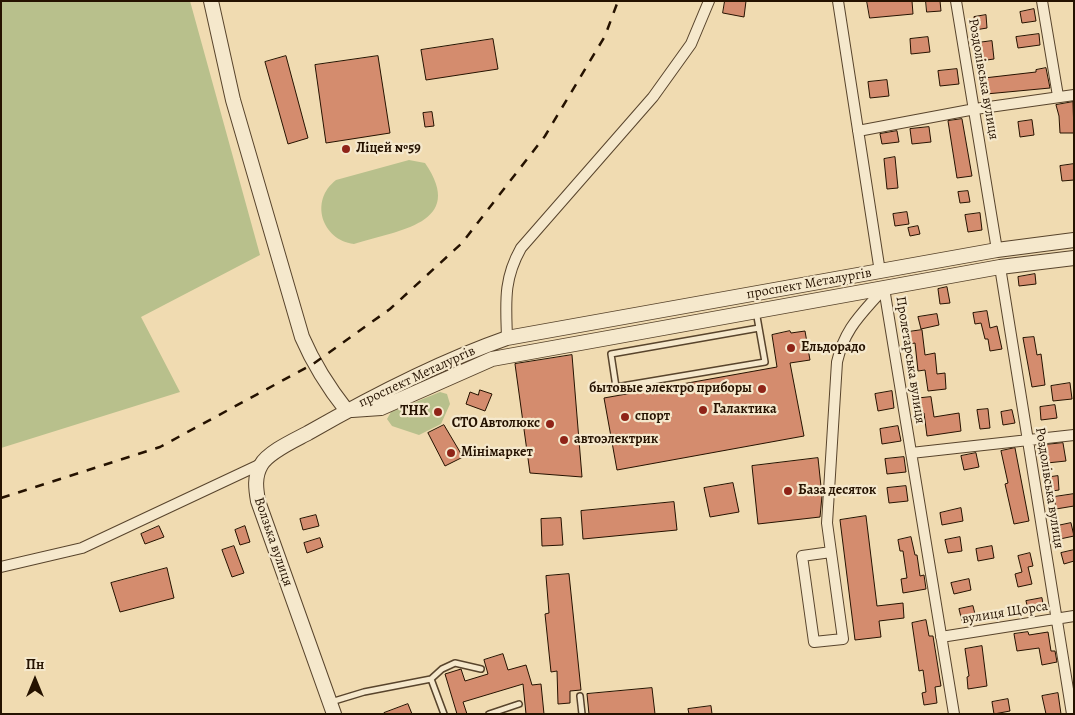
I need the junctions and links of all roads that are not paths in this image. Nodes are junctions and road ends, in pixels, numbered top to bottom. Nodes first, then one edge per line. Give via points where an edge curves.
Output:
1 (211, 1) edge
2 (709, 1) edge
3 (838, 1) edge
4 (956, 1) edge
5 (1042, 1) edge
6 (1074, 95) edge
7 (1058, 96) junction
8 (975, 109) junction
9 (858, 131) junction
10 (1074, 240) edge
11 (998, 250) junction
12 (1074, 258) edge
13 (1000, 268) junction
14 (880, 272) junction
15 (884, 288) junction
16 (756, 311) junction
17 (642, 314) junction
18 (759, 328) junction
19 (646, 331) junction
20 (507, 338) junction
21 (347, 411) junction
22 (1074, 435) edge
23 (1027, 440) junction
24 (911, 453) junction
25 (261, 464) junction
26 (831, 552) junction
27 (1, 566) edge
28 (1074, 616) edge
29 (1057, 619) junction
30 (941, 637) junction
31 (480, 669) dead end
32 (431, 679) junction
33 (580, 696) dead end
34 (519, 704) dead end
35 (332, 708) edge
36 (444, 714) edge
37 (489, 714) edge
38 (582, 714) edge
39 (954, 714) edge
40 (1072, 714) edge

1 - 21 street via 233,100 302,337 318,372
2 - 20 street via 691,44 653,97 521,248 511,266 506,290
3 - 9 street
4 - 8 street, Роздолівська вулиця
5 - 7 street
6 - 7 street
7 - 8 street
8 - 9 street
8 - 11 street, Роздолівська вулиця
9 - 14 street
10 - 11 street, проспект Металургів
11 - 13 street
11 - 14 street, проспект Металургів
12 - 13 street, проспект Металургів
13 - 15 street, проспект Металургів
13 - 23 street, Роздолівська вулиця
14 - 15 street
14 - 17 street, проспект Металургів
15 - 16 street, проспект Металургів
15 - 24 street, Пролетарська вулиця
15 - 26 street, Пролетарська вулиця via 849,328 837,362 827,523
16 - 18 lane
16 - 19 street, проспект Металургів
17 - 19 street via 640,322
17 - 20 street, проспект Металургів
18 - 18 lane via 611,354 616,387 765,362
19 - 21 street, проспект Металургів via 492,360 381,408
20 - 21 street, проспект Металургів via 479,348
21 - 25 street via 280,448
22 - 23 street
23 - 24 street
23 - 29 street, Роздолівська вулиця
24 - 30 street, Пролетарська вулиця
25 - 27 street via 82,548
25 - 35 street, Волзька вулиця via 255,482 258,501
26 - 26 street, Пролетарська вулиця via 843,638 814,642 802,556
28 - 29 street, вулиця Щорса
29 - 30 street, вулиця Щорса
29 - 40 street, Роздолівська вулиця
30 - 39 street, Пролетарська вулиця
31 - 32 lane via 456,663 442,668
32 - 35 lane via 364,692
32 - 36 lane
33 - 38 lane
34 - 37 lane

